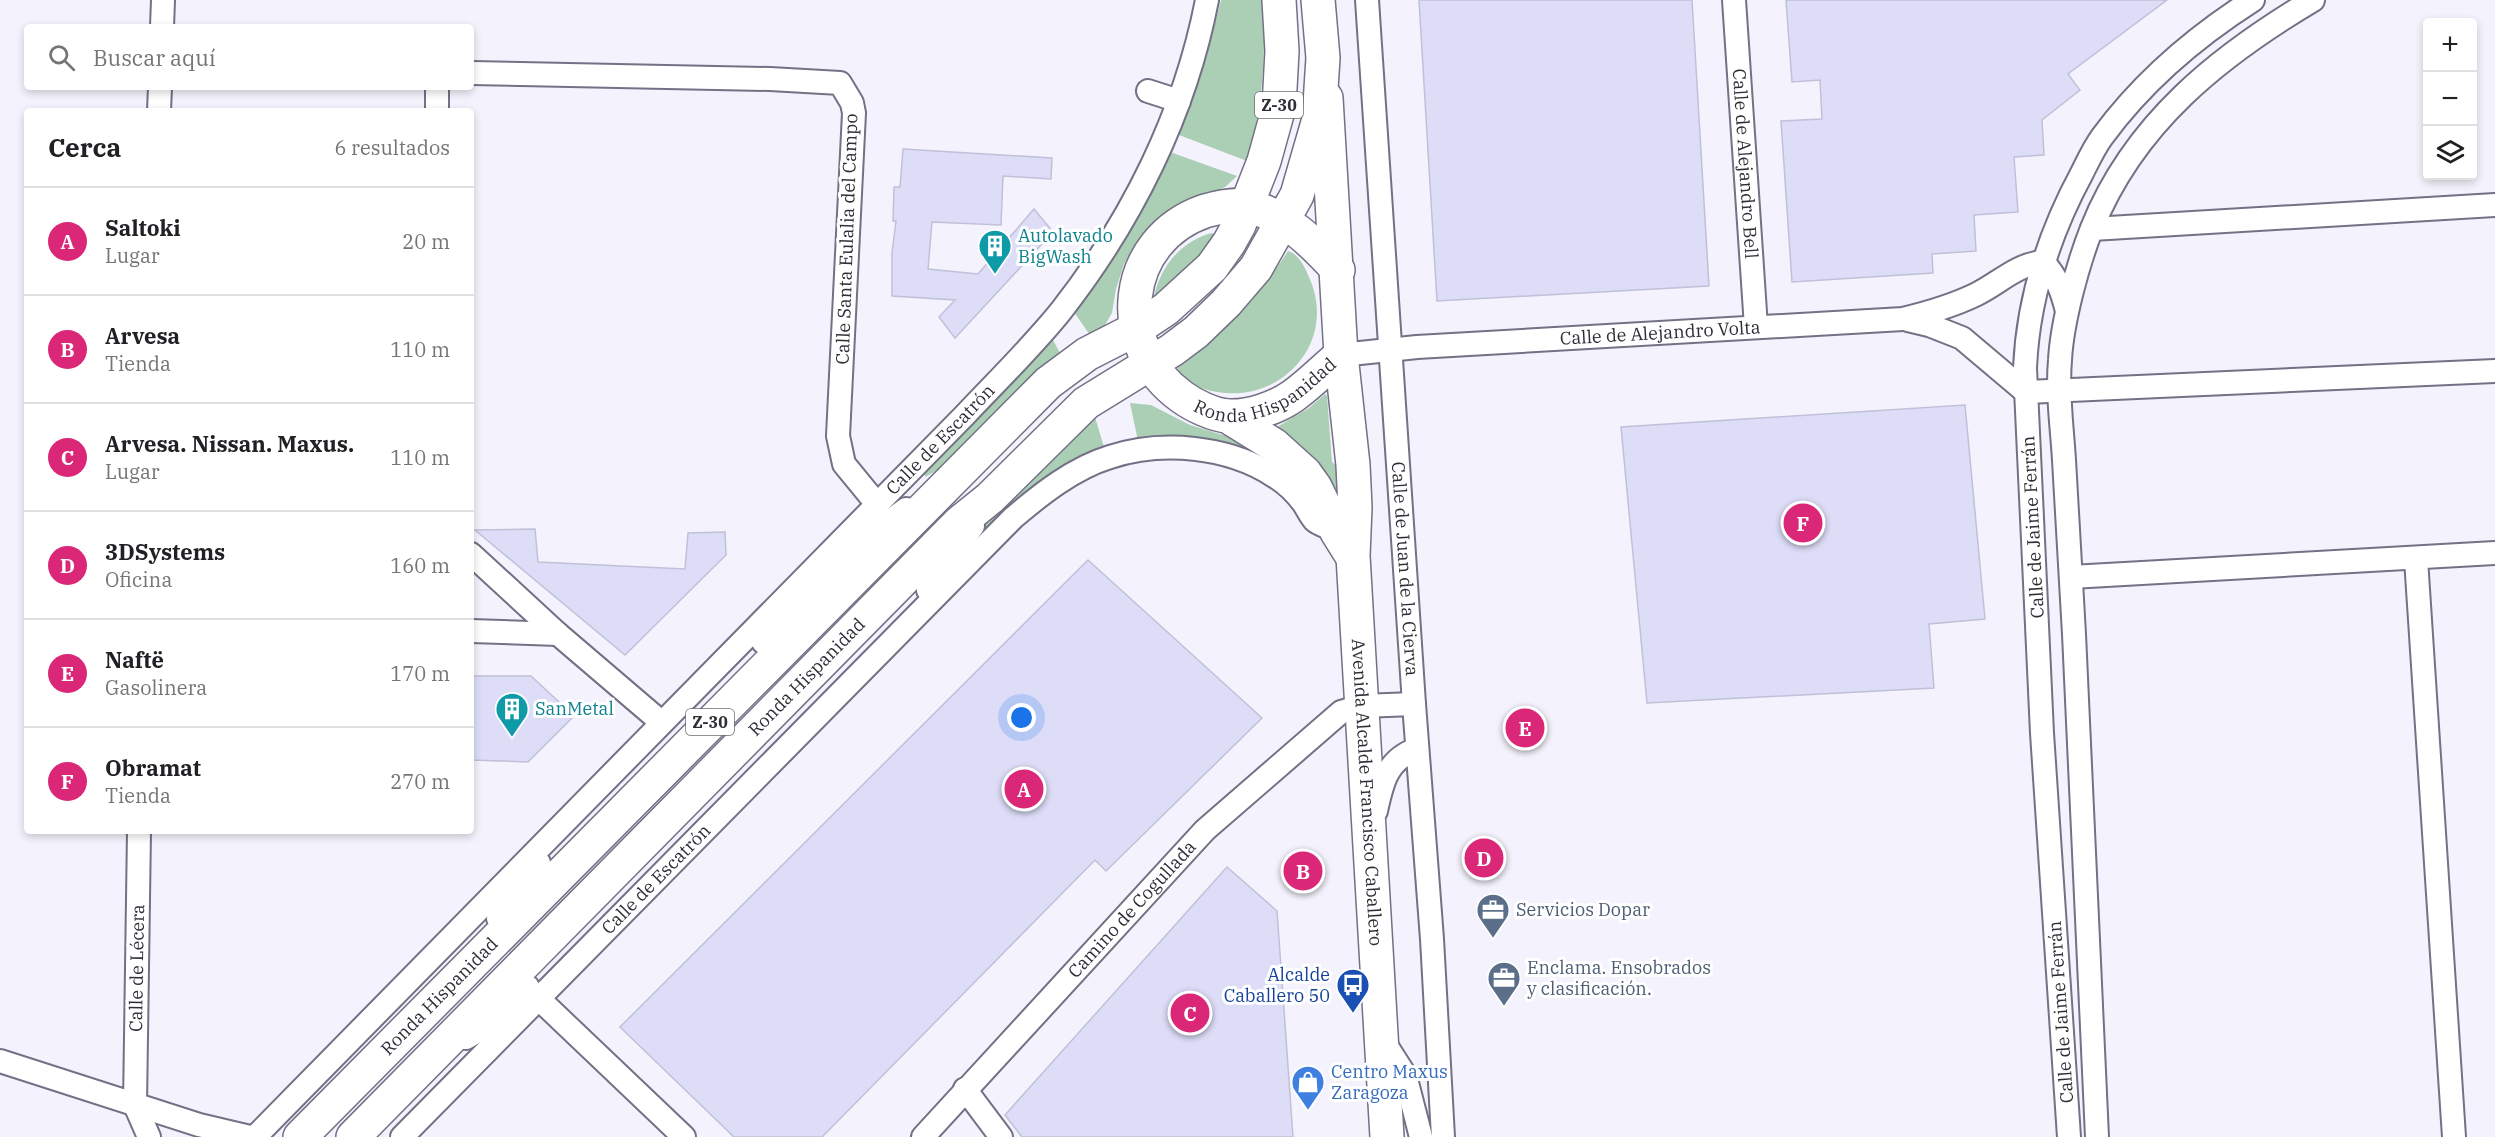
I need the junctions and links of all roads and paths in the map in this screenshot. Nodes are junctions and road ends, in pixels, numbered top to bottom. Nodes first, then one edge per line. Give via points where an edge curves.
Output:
1 (163, 0) edge
2 (1207, 0) edge
3 (1279, 0) edge
4 (1318, 0) edge
5 (1367, 0) edge
6 (1734, 0) edge
7 (2253, 0) edge
8 (2313, 0) edge
9 (162, 24) edge
10 (1323, 58) junction
11 (474, 73) edge
12 (160, 90) edge
13 (437, 90) edge
14 (1148, 91) dead end
15 (1179, 101) junction
16 (159, 108) edge
17 (437, 108) edge
18 (2495, 205) edge
19 (1247, 206) junction
20 (1284, 221) junction
21 (2092, 228) junction
22 (2043, 262) junction
23 (1338, 270) junction
24 (2067, 311) junction
25 (1387, 316) junction
26 (1903, 319) junction
27 (1756, 327) junction
28 (1136, 329) junction
29 (1417, 347) junction
30 (1392, 350) junction
31 (1341, 355) junction
32 (1150, 364) junction
33 (2495, 371) edge
34 (2026, 392) junction
35 (2060, 392) junction
36 (1227, 416) junction
37 (958, 471) junction
38 (990, 498) junction
39 (876, 503) junction
40 (1345, 544) junction
41 (2495, 553) edge
42 (474, 557) edge
43 (2416, 559) junction
44 (2071, 578) junction
45 (909, 623) junction
46 (474, 631) edge
47 (558, 634) junction
48 (697, 688) junction
49 (1414, 704) junction
50 (1361, 706) junction
51 (661, 722) junction
52 (1417, 749) junction
53 (574, 813) junction
54 (139, 834) edge
55 (1370, 845) junction
56 (678, 859) junction
57 (538, 998) junction
58 (1381, 1037) junction
59 (0, 1061) edge
60 (429, 1061) junction
61 (372, 1065) junction
62 (965, 1089) junction
63 (135, 1105) junction
64 (148, 1137) edge
65 (250, 1137) edge
66 (255, 1137) edge
67 (300, 1137) edge
68 (353, 1137) edge
69 (402, 1137) edge
70 (684, 1137) edge
71 (923, 1137) edge
72 (1001, 1137) edge
73 (1387, 1137) edge
74 (1421, 1137) edge
75 (1443, 1137) edge
76 (2069, 1137) edge
77 (2097, 1137) edge
78 (2454, 1137) edge

1 - 9 street
2 - 15 street, Calle de Escatrón
3 - 19 main road, Ronda Hispanidad / Z-30 via 1282,51 1278,107
4 - 10 main road, Ronda Hispanidad / Z-30
5 - 25 street, Calle de Juan de la Cierva
6 - 27 street, Calle de Alejandro Bell
7 - 22 street, Calle de Jaime Ferrán via 2193,41 2150,80 2101,138 2068,198
8 - 21 street, Calle de Jaime Ferrán via 2242,44 2180,97 2121,171
10 - 20 main road, Ronda Hispanidad / Z-30 via 1319,119 1297,195
10 - 23 main road, Ronda Hispanidad
11 - 39 street, Calle Santa Eulalia del Campo via 840,82 855,113 838,436 844,464
12 - 16 street
13 - 17 street
14 - 15 street
15 - 39 street, Calle de Escatrón via 1140,190 1060,312 965,415
18 - 21 street
19 - 20 main road, Ronda Hispanidad
19 - 28 main road, Ronda Hispanidad / Z-30 via 1212,267 1166,309
19 - 28 main road, Ronda Hispanidad via 1213,209 1167,234 1139,277 1135,294
20 - 23 main road, Ronda Hispanidad via 1315,245
20 - 32 main road, Ronda Hispanidad / Z-30 via 1256,268 1226,303 1196,332
21 - 24 street, Calle de Jaime Ferrán
22 - 24 street via 2061,286
22 - 26 street, Calle de Alejandro Volta via 2021,267 1954,305
22 - 34 street, Calle de Jaime Ferrán via 2026,342
23 - 31 main road, Ronda Hispanidad
24 - 35 street, Calle de Jaime Ferrán
25 - 29 street
25 - 30 street, Calle de Juan de la Cierva
26 - 27 street, Calle de Alejandro Volta
26 - 34 street, Calle de Alejandro Volta via 1929,324 1962,338
27 - 29 street, Calle de Alejandro Volta
28 - 32 main road, Ronda Hispanidad
28 - 37 main road, Ronda Hispanidad / Z-30 via 1087,354 1048,383
29 - 30 street, Calle de Alejandro Volta
30 - 31 street, Calle de Alejandro Volta
30 - 49 street, Calle de Juan de la Cierva
31 - 36 main road, Ronda Hispanidad via 1281,404
31 - 40 main road, Avenida Alcalde Francisco Caballero via 1353,476
32 - 36 main road, Ronda Hispanidad via 1186,400
32 - 38 main road, Ronda Hispanidad / Z-30 via 1086,403
33 - 35 street
34 - 35 street
34 - 76 street, Calle de Jaime Ferrán via 2042,733
35 - 44 street, Calle de Jaime Ferrán
36 - 40 main road, Avenida Alcalde Francisco Caballero via 1274,444 1305,473
37 - 48 street, Ronda Hispanidad via 866,539 762,643
37 - 61 main road, Ronda Hispanidad / Z-30
38 - 45 street, Calle de Escatrón
38 - 60 main road, Ronda Hispanidad / Z-30 via 959,523
39 - 48 street, Calle de Escatrón
40 - 45 street, Calle de Escatrón via 1315,521 1295,494 1274,476 1235,458 1179,448 1110,457 1066,478 1025,508
40 - 50 main road, Avenida Alcalde Francisco Caballero
41 - 43 street, Calle de Jaime Ferrán
42 - 47 street
43 - 44 street, Calle de Jaime Ferrán
43 - 78 street
44 - 77 street, Calle de Jaime Ferrán
45 - 56 street, Calle de Escatrón
46 - 47 street
47 - 51 street
48 - 51 street, Calle de Escatrón
49 - 50 street
49 - 52 street, Calle de Juan de la Cierva
50 - 55 main road, Avenida Alcalde Francisco Caballero
50 - 62 street, Camino de Cogullada via 1341,712 1205,830
51 - 53 street, Calle de Escatrón
52 - 55 street via 1391,765 1381,785
52 - 75 street, Calle de Juan de la Cierva
53 - 61 street, Calle de Escatrón via 509,906 410,1009
53 - 66 street, Calle de Escatrón
54 - 63 street, Calle de Lécera
55 - 58 main road, Avenida Alcalde Francisco Caballero
56 - 57 street, Calle de Escatrón
56 - 60 street, Ronda Hispanidad via 627,891 483,1028
57 - 69 street, Calle de Escatrón
57 - 70 street
58 - 73 main road, Avenida Alcalde Francisco Caballero
58 - 74 street via 1405,1075
59 - 63 street
60 - 68 main road, Ronda Hispanidad / Z-30
61 - 67 main road, Ronda Hispanidad / Z-30
62 - 71 street, Camino de Cogullada
62 - 72 street
63 - 64 street
63 - 65 street

